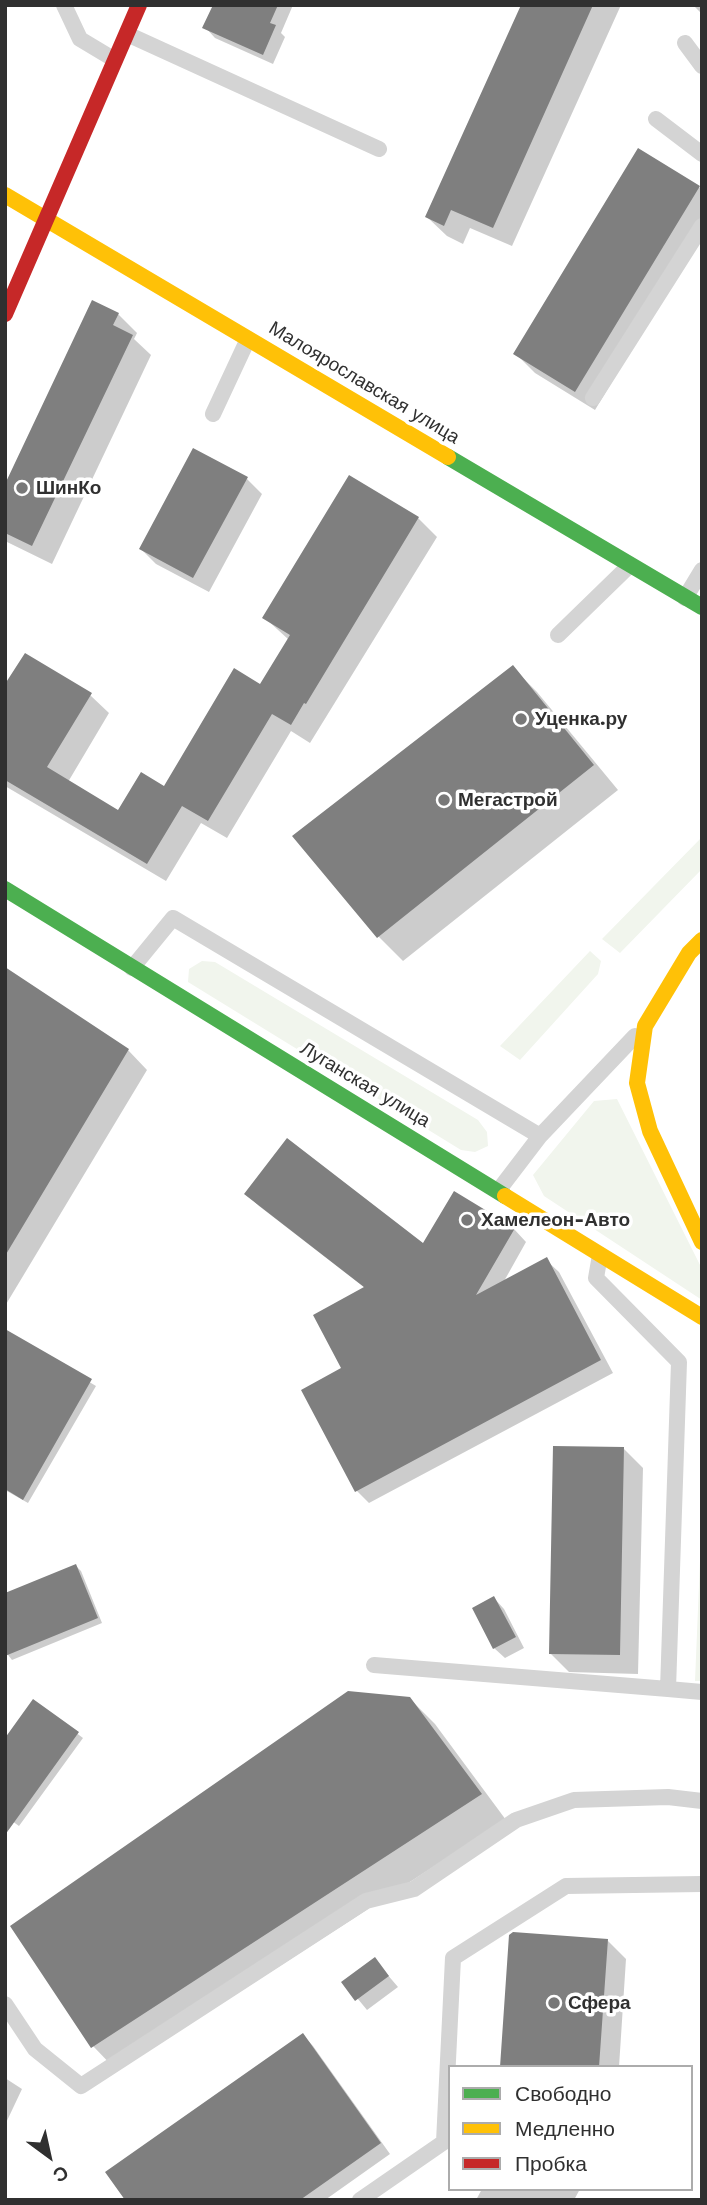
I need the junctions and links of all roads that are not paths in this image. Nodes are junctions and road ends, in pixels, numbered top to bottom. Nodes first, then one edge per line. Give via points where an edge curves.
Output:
1 (64, 5) edge
2 (139, 5) edge
3 (126, 33) junction
4 (685, 43) dead end
5 (115, 60) junction
6 (702, 66) edge
7 (656, 120) dead end
8 (379, 149) dead end
9 (702, 154) edge
10 (5, 195) edge
11 (46, 220) junction
12 (702, 226) edge
13 (5, 314) edge
14 (248, 339) junction
15 (593, 398) dead end
16 (213, 414) dead end
17 (631, 565) junction
18 (702, 570) edge
19 (685, 598) junction
20 (702, 607) edge
21 (558, 635) dead end
22 (5, 889) edge
23 (702, 940) edge
24 (132, 968) junction
25 (645, 1026) junction
26 (540, 1136) junction
27 (498, 1191) junction
28 (702, 1242) edge
29 (600, 1254) junction
30 (702, 1317) edge
31 (374, 1665) dead end
32 (668, 1689) junction
33 (702, 1692) edge
34 (702, 1801) edge
35 (702, 1884) edge
36 (5, 2004) edge
37 (360, 2200) edge

1 - 5 lane via 80,39
2 - 3 street
3 - 5 street
3 - 8 lane
4 - 6 lane
5 - 11 street
7 - 9 lane
10 - 11 street, Малоярославская улица
11 - 13 street
11 - 14 street, Малоярославская улица
12 - 15 lane
14 - 16 lane
14 - 17 street, Малоярославская улица
17 - 19 street, Малоярославская улица
17 - 21 lane
18 - 19 lane
19 - 20 street, Малоярославская улица
22 - 24 street, Луганская улица
23 - 25 street via 689,953
24 - 26 lane via 173,918
24 - 27 street, Луганская улица
25 - 26 lane
25 - 28 street via 637,1083 650,1131
26 - 27 lane
27 - 29 street, Луганская улица
29 - 30 street, Луганская улица
29 - 32 lane via 596,1278 679,1362
31 - 32 lane
32 - 33 lane
34 - 36 lane via 668,1797 574,1800 516,1820 414,1889 366,1901 82,2086 35,2049
35 - 37 lane via 566,1886 453,1958 444,2142

